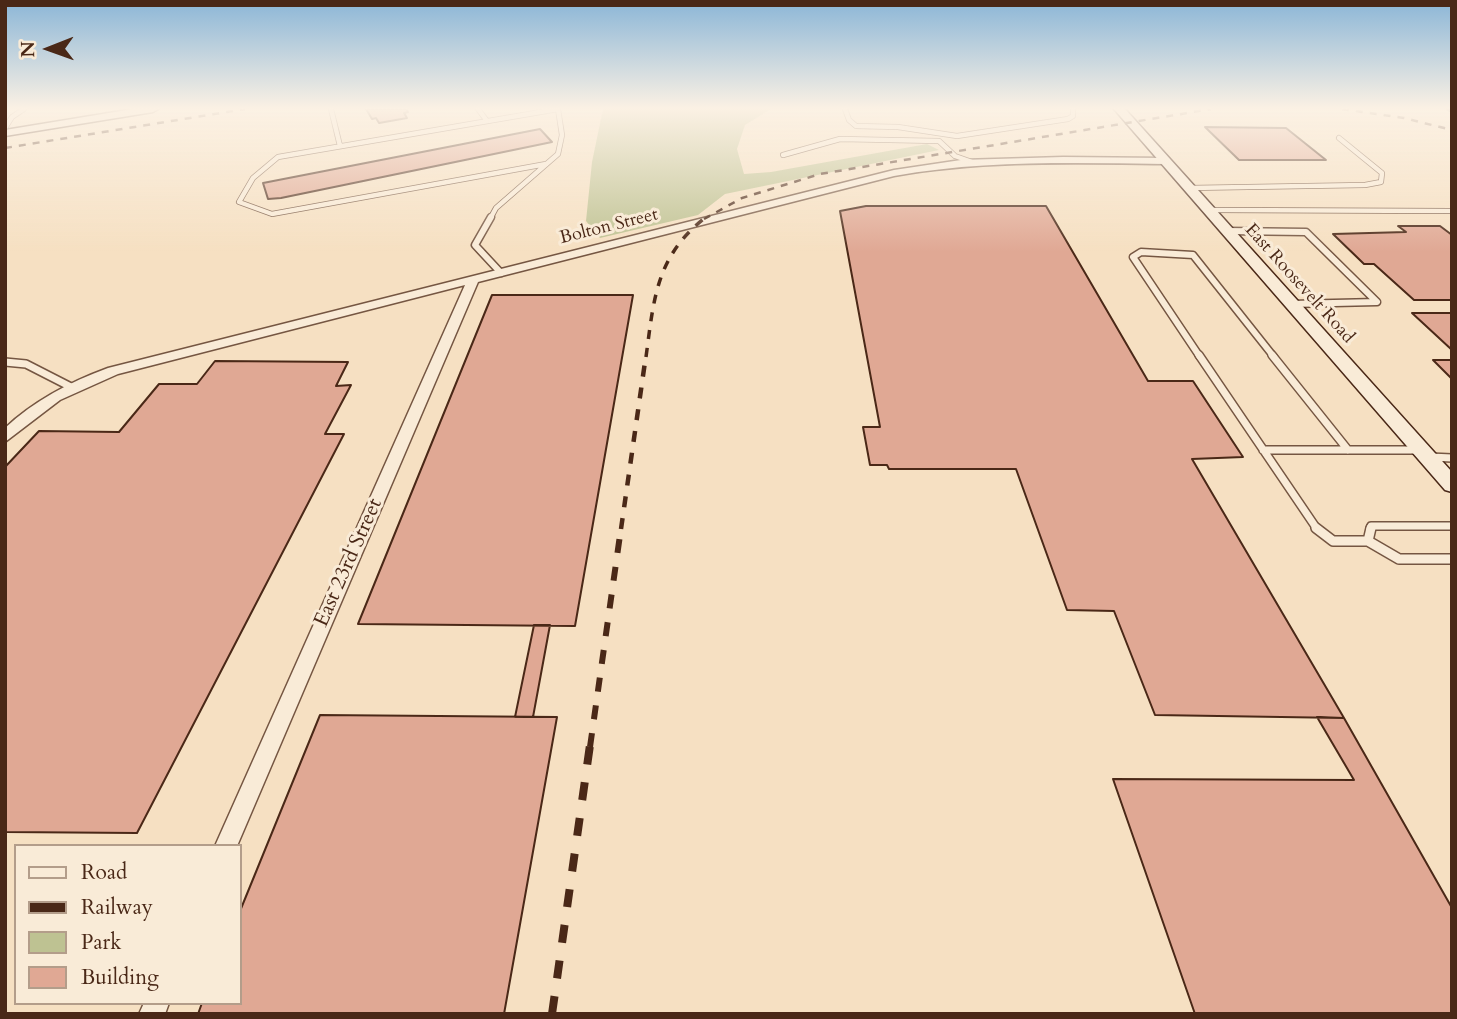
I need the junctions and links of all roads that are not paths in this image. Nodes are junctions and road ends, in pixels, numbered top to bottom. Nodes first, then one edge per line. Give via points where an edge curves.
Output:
1 (281, 157) edge
2 (554, 157) edge
3 (957, 157) edge
4 (1161, 157) edge
5 (1362, 157) edge
6 (1165, 161) junction
7 (972, 162) junction
8 (546, 164) junction
9 (1189, 188) junction
10 (1208, 210) junction
11 (1452, 211) edge
12 (1227, 231) junction
13 (501, 273) junction
14 (472, 281) junction
15 (1291, 304) junction
16 (5, 362) edge
17 (71, 387) junction
18 (5, 437) edge
19 (1263, 450) junction
20 (1349, 450) junction
21 (1424, 454) junction
22 (1452, 458) edge
23 (1452, 485) edge
24 (1452, 526) edge
25 (1368, 541) junction
26 (1452, 559) edge
27 (227, 844) edge

1 - 8 lane via 253,178 239,202 272,214
2 - 8 lane
3 - 7 lane
4 - 6 main road, East Roosevelt Road
5 - 9 lane via 1382,173 1381,182
6 - 7 street, Bolton Street
6 - 9 main road, East Roosevelt Road
7 - 13 street, Bolton Street via 894,173
8 - 13 lane via 496,208 475,244
9 - 10 main road, East Roosevelt Road
10 - 11 lane
10 - 12 main road, East Roosevelt Road
12 - 15 main road, East Roosevelt Road
12 - 15 lane via 1306,232 1377,302
13 - 14 street, Bolton Street
14 - 17 street, Bolton Street via 113,371
14 - 27 street, East 23rd Street
15 - 21 main road, East Roosevelt Road
16 - 17 lane via 26,364
17 - 18 street, Bolton Street via 34,410
19 - 20 lane
19 - 20 lane via 1133,257 1141,252 1193,255
19 - 25 lane via 1318,531 1332,541
20 - 21 lane
21 - 22 lane
21 - 23 main road, East Roosevelt Road
24 - 25 lane via 1371,526
25 - 26 lane via 1399,559

